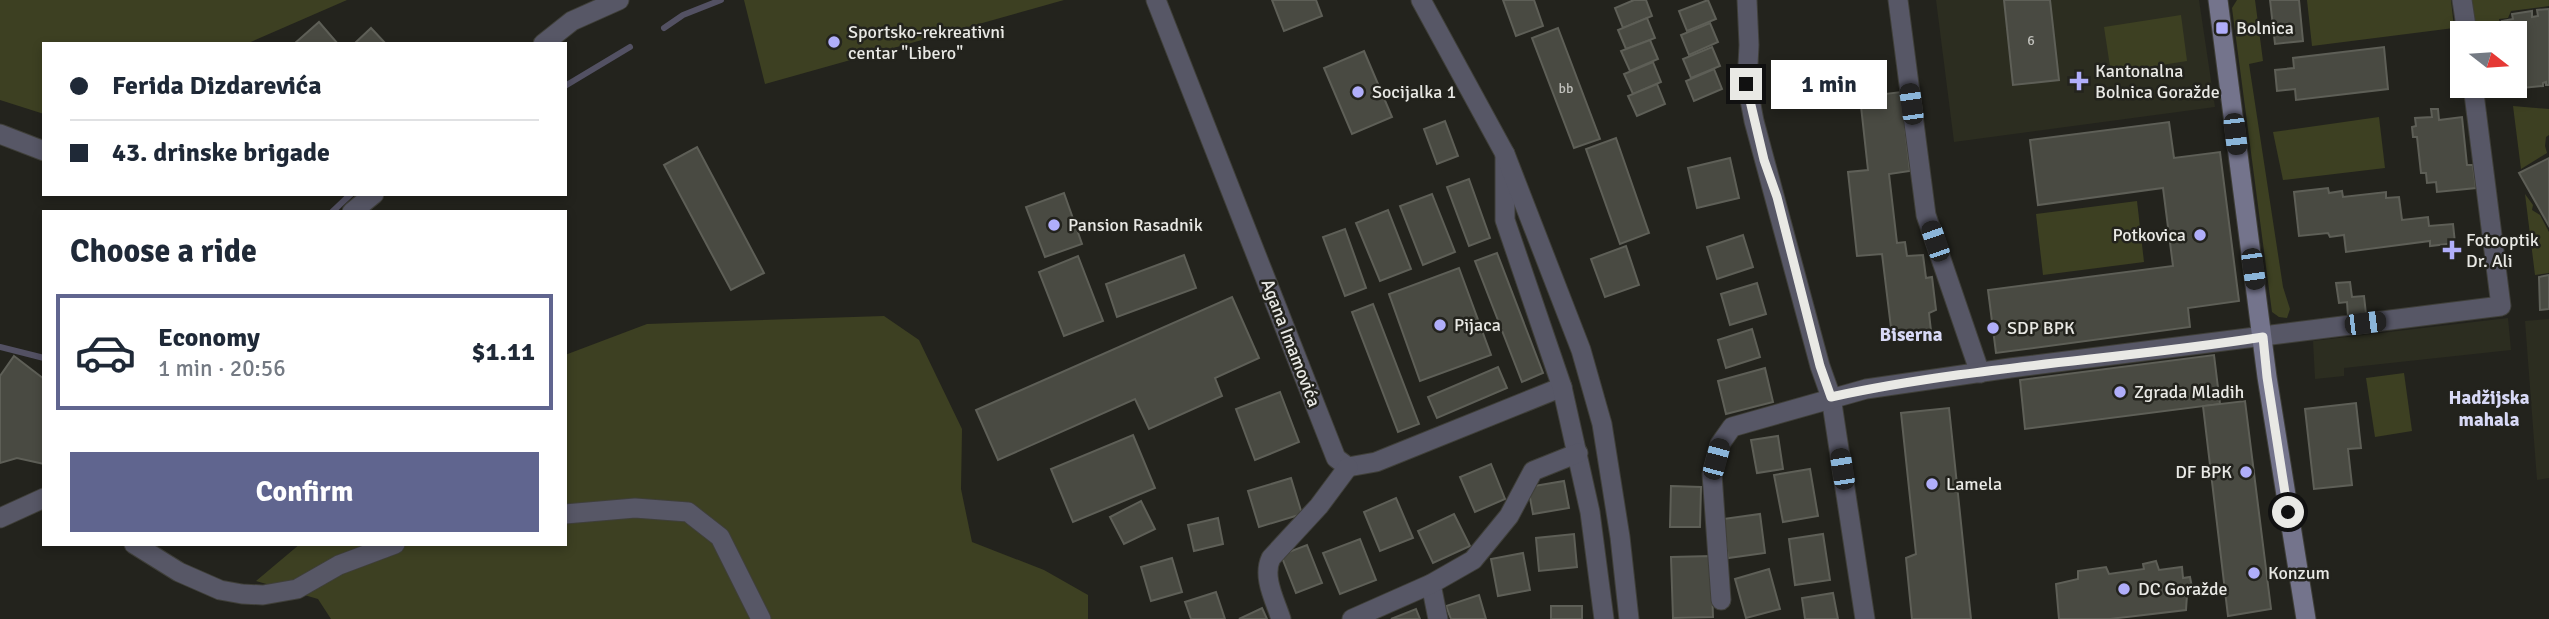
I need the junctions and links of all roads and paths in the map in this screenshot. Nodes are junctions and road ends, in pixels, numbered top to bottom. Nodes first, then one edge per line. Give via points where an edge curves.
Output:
1 (619, 0) edge
2 (1156, 0) edge
3 (1421, 0) edge
4 (1747, 0) edge
5 (1898, 0) edge
6 (2218, 0) edge
7 (2462, 0) edge
8 (2465, 21) edge
9 (546, 42) edge
10 (2475, 98) edge
11 (0, 134) edge
12 (42, 150) edge
13 (1505, 155) junction
14 (372, 196) edge
15 (354, 210) edge
16 (2263, 337) junction
17 (1980, 373) junction
18 (1562, 387) junction
19 (1831, 397) junction
20 (1578, 453) junction
21 (1348, 467) junction
22 (42, 499) edge
23 (567, 514) edge
24 (0, 518) edge
25 (137, 546) edge
26 (390, 546) edge
27 (1431, 584) junction
28 (1721, 600) dead end
29 (761, 619) edge
30 (1281, 619) edge
31 (1352, 619) edge
32 (1438, 619) edge
33 (1604, 619) edge
34 (1629, 619) edge
35 (1865, 619) edge
36 (2305, 619) edge

1 - 9 street via 572,21
2 - 21 street, Agana Imamovića via 1336,458
3 - 13 street
4 - 19 street via 1746,84
5 - 17 street via 1926,215
6 - 16 main road
7 - 8 street
10 - 16 street via 2501,306
11 - 12 street
13 - 18 street via 1505,220
13 - 34 street via 1581,349 1602,424
14 - 15 street
16 - 17 street
16 - 36 main road
17 - 19 street
18 - 20 street
18 - 21 street via 1376,463
19 - 28 street via 1732,427 1720,444 1712,474
19 - 35 street
20 - 27 street via 1534,471 1509,516 1473,560
20 - 33 street
21 - 30 street via 1267,567
22 - 24 street
23 - 29 street via 635,508 688,512 720,537
25 - 26 street via 220,590 263,595 297,589 339,565
27 - 31 street
27 - 32 street

